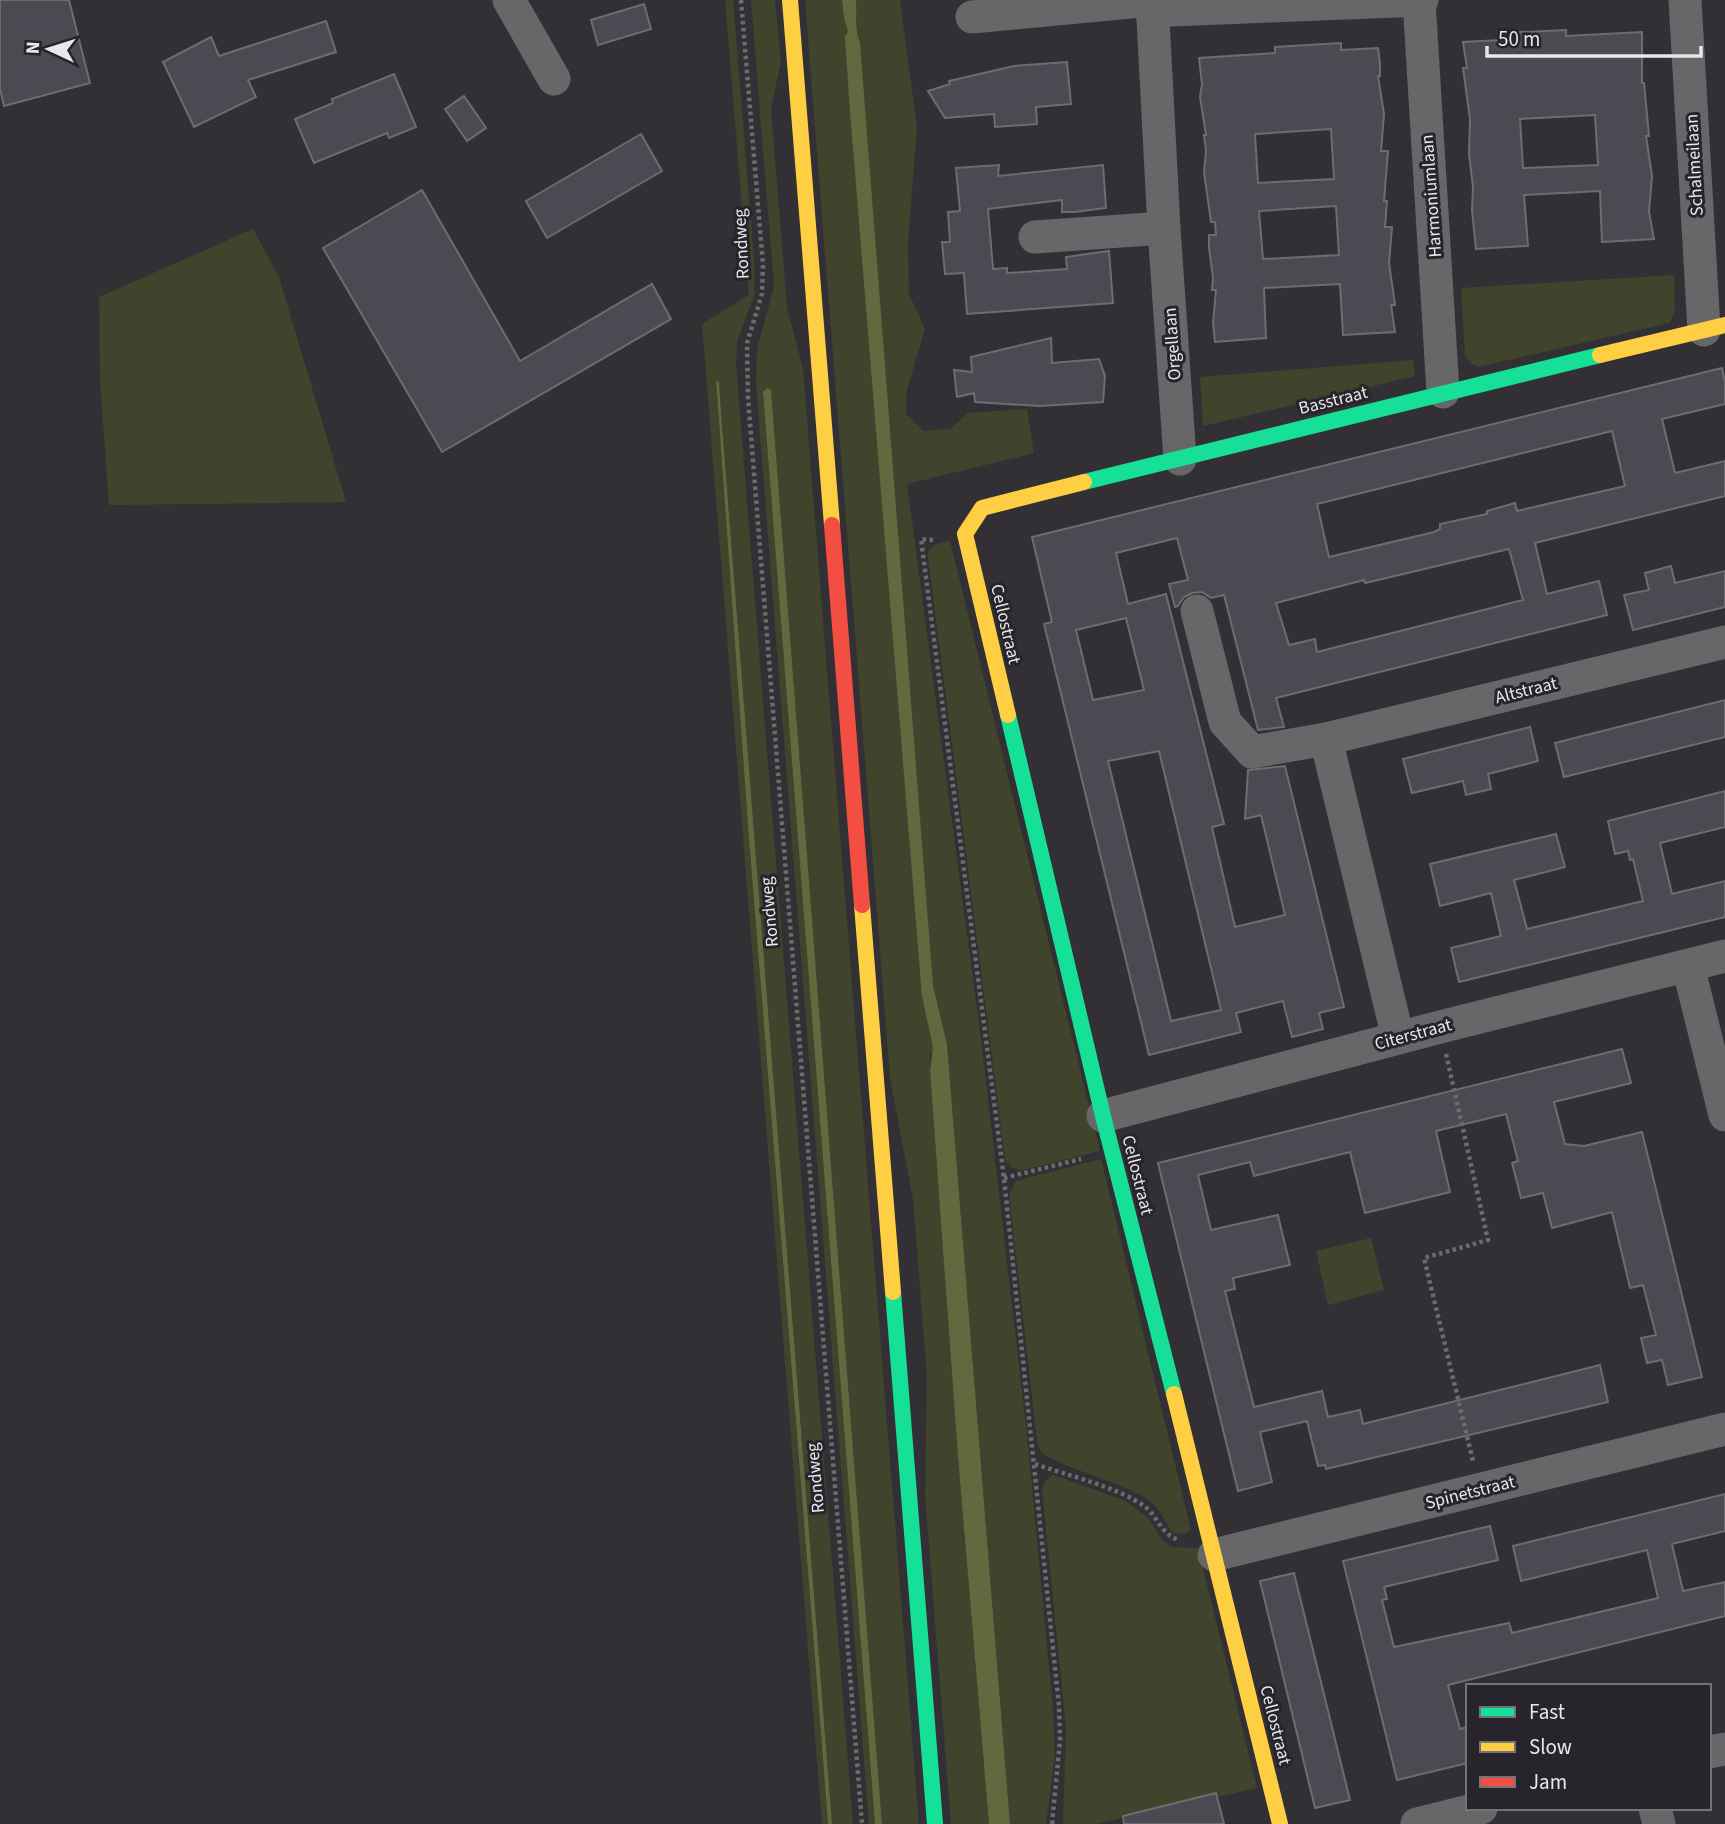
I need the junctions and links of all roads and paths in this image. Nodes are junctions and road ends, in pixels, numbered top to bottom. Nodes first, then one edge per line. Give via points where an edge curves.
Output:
1 (509, 0) edge
2 (741, 0) edge
3 (790, 0) edge
4 (1152, 0) edge
5 (1420, 0) edge
6 (1685, 0) edge
7 (1322, 2) edge
8 (972, 17) dead end
9 (554, 79) dead end
10 (1164, 228) junction
11 (1035, 237) dead end
12 (1714, 328) edge
13 (1443, 392) junction
14 (1180, 459) junction
15 (965, 534) junction
16 (1197, 611) dead end
17 (1725, 642) edge
18 (1326, 739) junction
19 (1725, 956) edge
20 (1688, 966) junction
21 (1440, 1027) junction
22 (1398, 1038) junction
23 (1725, 1115) edge
24 (1103, 1116) junction
25 (1112, 1152) junction
26 (1004, 1178) junction
27 (1725, 1429) edge
28 (1035, 1464) junction
29 (1480, 1489) junction
30 (1212, 1545) junction
31 (1473, 1810) edge
32 (862, 1824) edge
33 (935, 1824) edge
34 (1052, 1824) edge
35 (1280, 1824) edge
36 (1417, 1824) edge

1 - 9 street
2 - 32 path, Rondweg via 762,265 762,294 747,342 747,386
3 - 33 street
4 - 7 street via 1171,10
4 - 8 street
4 - 10 street, Orgellaan
5 - 7 street
5 - 13 street, Harmoniumlaan
6 - 12 street, Schalmeilaan
10 - 11 street
10 - 14 street, Orgellaan
12 - 13 street, Basstraat
13 - 14 street, Basstraat
14 - 15 street, Basstraat via 982,508
15 - 24 street, Cellostraat
15 - 26 path via 921,539
16 - 18 street, Altstraat via 1225,722 1252,752
17 - 18 street, Altstraat
18 - 22 street
19 - 20 street, Citerstraat
20 - 21 street, Citerstraat
20 - 23 street
21 - 22 street, Citerstraat
21 - 29 path via 1488,1240 1424,1258
22 - 24 street, Citerstraat
24 - 25 street, Cellostraat
25 - 26 path
25 - 30 street, Cellostraat
26 - 28 path
27 - 29 street, Spinetstraat
28 - 30 path via 1145,1506 1169,1537
28 - 34 path via 1059,1706
29 - 30 street, Spinetstraat
30 - 35 street, Cellostraat
31 - 36 street

